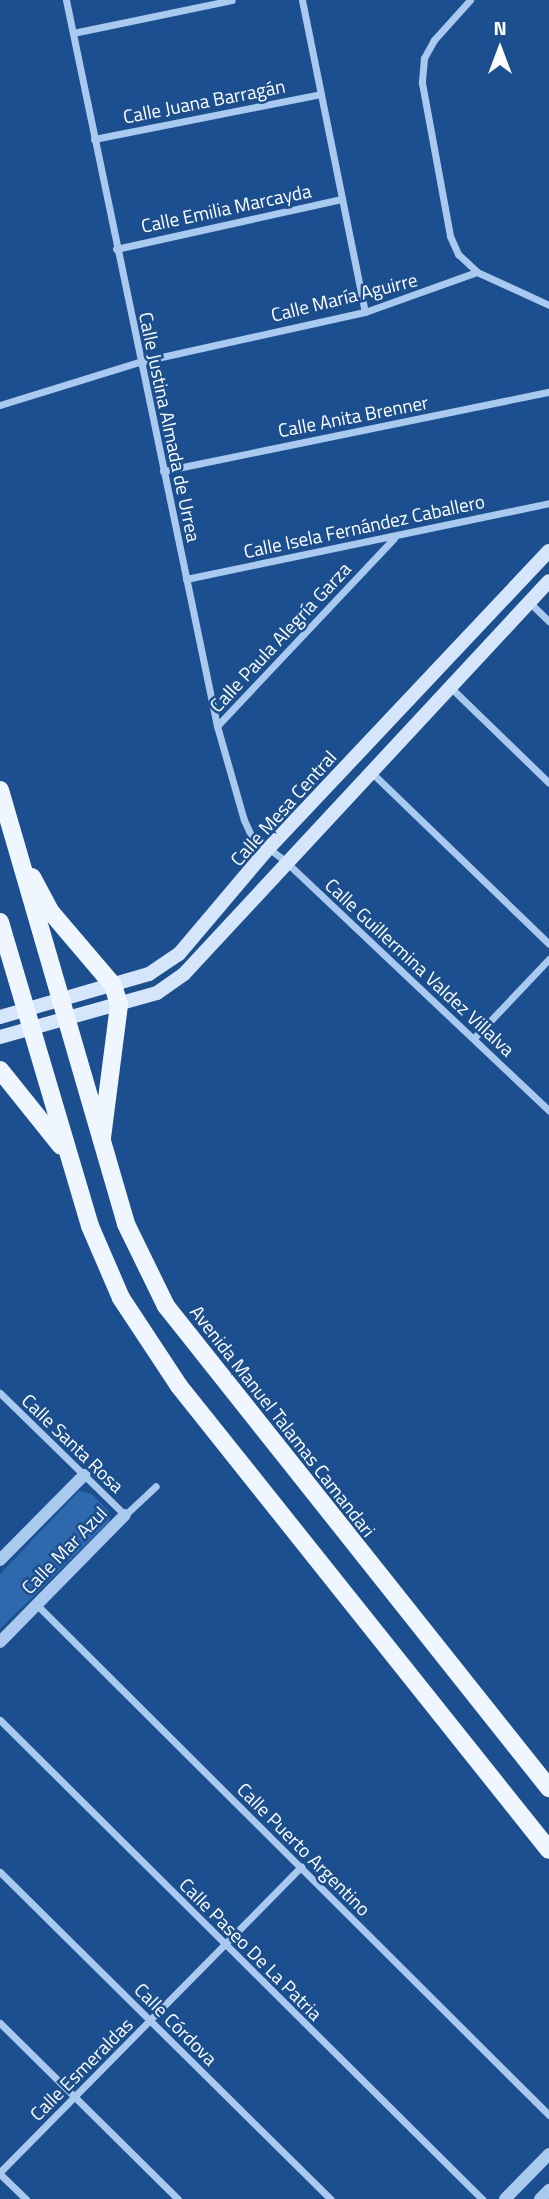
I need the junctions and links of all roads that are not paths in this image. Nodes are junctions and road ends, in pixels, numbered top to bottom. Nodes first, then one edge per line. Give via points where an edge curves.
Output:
1 (66, 0) edge
2 (232, 0) edge
3 (302, 0) edge
4 (470, 0) edge
5 (73, 33) junction
6 (321, 94) junction
7 (94, 139) junction
8 (342, 199) junction
9 (116, 248) junction
10 (477, 272) junction
11 (549, 305) edge
12 (365, 312) junction
13 (139, 362) junction
14 (549, 392) edge
15 (0, 405) edge
16 (163, 471) junction
17 (549, 503) edge
18 (394, 538) junction
19 (549, 551) edge
20 (186, 579) junction
21 (549, 581) edge
22 (529, 602) junction
23 (549, 621) edge
24 (449, 686) junction
25 (217, 726) junction
26 (369, 770) junction
27 (549, 783) edge
28 (0, 790) edge
29 (15, 843) junction
30 (267, 850) junction
31 (284, 860) junction
32 (0, 922) edge
33 (549, 944) edge
34 (549, 959) edge
35 (113, 985) junction
36 (60, 1000) junction
37 (119, 1005) junction
38 (25, 1010) junction
39 (0, 1017) edge
40 (65, 1020) junction
41 (31, 1029) junction
42 (0, 1037) edge
43 (474, 1038) junction
44 (0, 1070) edge
45 (549, 1111) edge
46 (101, 1144) junction
47 (68, 1154) junction
48 (0, 1393) edge
49 (84, 1475) junction
50 (156, 1486) dead end
51 (125, 1515) junction
52 (0, 1560) edge
53 (37, 1605) junction
54 (0, 1643) edge
55 (0, 1720) edge
56 (549, 1788) edge
57 (549, 1850) edge
58 (301, 1867) junction
59 (0, 1872) edge
60 (226, 1947) junction
61 (151, 2022) junction
62 (0, 2023) edge
63 (75, 2097) junction
64 (549, 2115) edge
65 (549, 2154) edge
66 (0, 2173) edge
67 (549, 2190) edge
68 (26, 2199) edge
69 (177, 2199) edge
70 (330, 2199) edge
71 (482, 2199) edge
72 (505, 2199) edge
73 (540, 2199) edge

1 - 5 street, Calle Justina Almada de Urrea
2 - 5 street
3 - 6 street
4 - 10 street via 434,40 424,58 422,83 450,236 458,254
5 - 7 street, Calle Justina Almada de Urrea
6 - 7 street, Calle Juana Barragán
6 - 8 street
7 - 9 street, Calle Justina Almada de Urrea
8 - 9 street, Calle Emilia Marcayda
8 - 12 street
9 - 13 street, Calle Justina Almada de Urrea
10 - 11 street
10 - 12 street, Calle María Aguirre
12 - 13 street, Calle María Aguirre
13 - 15 street, Calle María Aguirre
13 - 16 street, Calle Justina Almada de Urrea
14 - 16 street, Calle Anita Brenner
16 - 20 street, Calle Justina Almada de Urrea
17 - 18 street, Calle Isela Fernández Caballero
18 - 20 street, Calle Isela Fernández Caballero
18 - 25 street, Calle Paula Alegría Garza
19 - 30 main road, Calle Mesa Central
20 - 25 street, Calle Justina Almada de Urrea
21 - 22 main road, Calle Mesa Central
22 - 23 street
22 - 24 main road, Calle Mesa Central
24 - 26 main road, Calle Mesa Central
24 - 27 street
25 - 30 street, Calle Justina Almada de Urrea via 244,820
26 - 31 main road, Calle Mesa Central
26 - 33 street
28 - 29 main road, Avenida Manuel Talamas Camandari
29 - 35 main road via 50,911
29 - 36 main road, Avenida Manuel Talamas Camandari
30 - 31 street, Calle Guillermina Valdez Villalva
30 - 35 main road, Calle Mesa Central via 179,954 149,974
31 - 37 main road, Calle Mesa Central via 184,974 157,992
31 - 43 street, Calle Guillermina Valdez Villalva
32 - 38 main road
34 - 43 street
35 - 36 main road, Calle Mesa Central
35 - 37 main road
36 - 38 main road, Calle Mesa Central
36 - 40 main road, Avenida Manuel Talamas Camandari
37 - 40 main road, Calle Mesa Central
37 - 46 main road
38 - 39 main road, Calle Mesa Central
38 - 41 main road
40 - 41 main road, Calle Mesa Central
40 - 46 main road, Avenida Manuel Talamas Camandari
41 - 42 main road, Calle Mesa Central
41 - 47 main road
43 - 45 street, Calle Guillermina Valdez Villalva
44 - 47 main road
46 - 56 main road, Avenida Manuel Talamas Camandari via 144,1264 199,1354
47 - 57 main road via 104,1262 144,1338 466,1752
48 - 49 street, Calle Santa Rosa
49 - 51 street, Calle Santa Rosa
49 - 52 street, Calle Mar Azul
50 - 51 street, Calle Mar Azul
51 - 53 street, Calle Mar Azul
53 - 54 street, Calle Mar Azul
53 - 58 street, Calle Puerto Argentino
55 - 60 street, Calle Paseo De La Patria
58 - 60 street, Calle Esmeraldas
58 - 64 street, Calle Puerto Argentino
59 - 61 street, Calle Córdova
60 - 61 street, Calle Esmeraldas
60 - 71 street, Calle Paseo De La Patria
61 - 63 street, Calle Esmeraldas
61 - 70 street, Calle Córdova
62 - 63 street
63 - 66 street, Calle Esmeraldas
63 - 69 street
65 - 72 street
66 - 68 street
67 - 73 street

